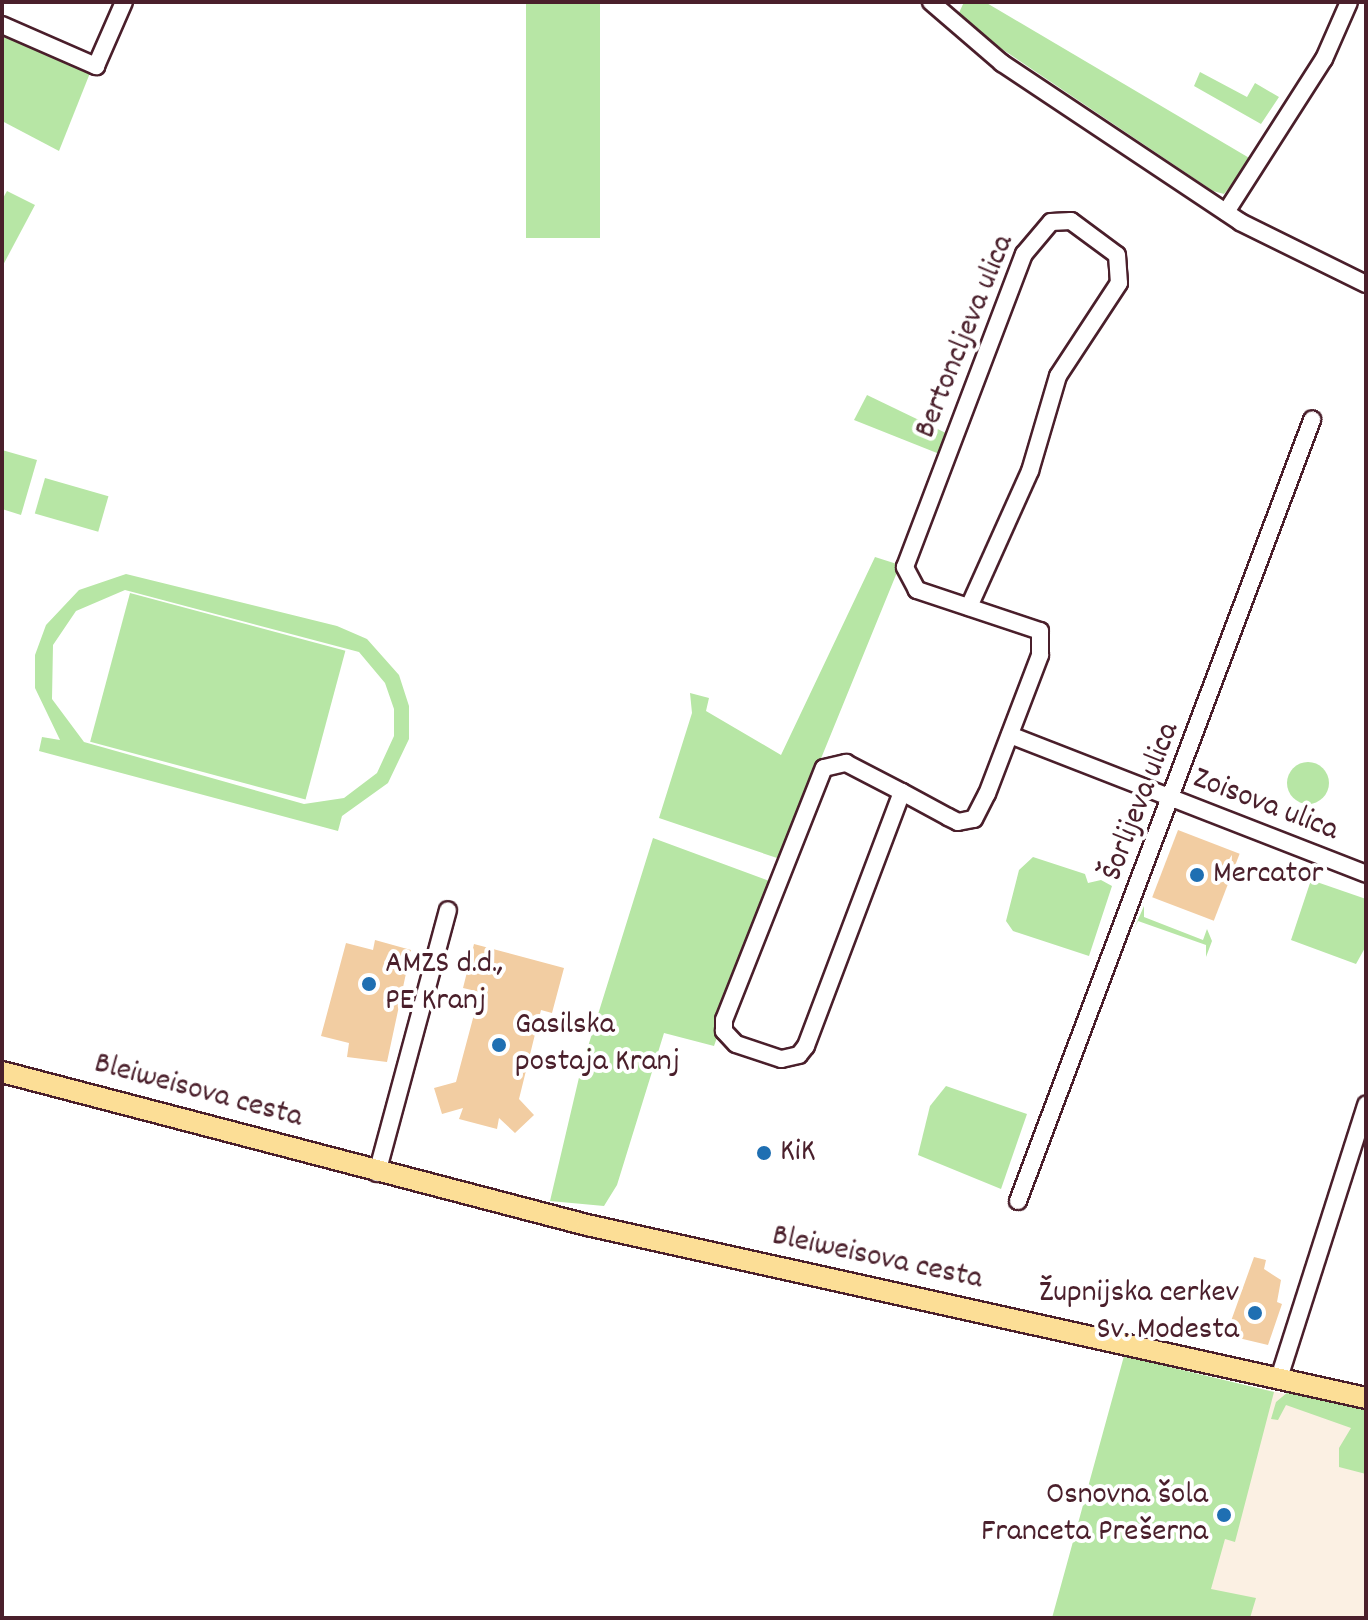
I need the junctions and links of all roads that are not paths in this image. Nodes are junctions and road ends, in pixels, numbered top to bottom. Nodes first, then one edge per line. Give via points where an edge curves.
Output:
1 (124, 2) edge
2 (931, 2) edge
3 (1349, 2) edge
4 (2, 25) edge
5 (1226, 212) junction
6 (1366, 284) edge
7 (1312, 420) dead end
8 (969, 607) junction
9 (1010, 735) junction
10 (902, 792) junction
11 (1171, 800) junction
12 (1366, 874) edge
13 (448, 910) dead end
14 (2, 1072) edge
15 (1366, 1105) edge
16 (377, 1173) junction
17 (1018, 1201) dead end
18 (1279, 1378) junction
19 (1366, 1398) edge

1 - 4 street via 96,66
2 - 5 street via 1002,63
3 - 5 street via 1324,59
5 - 6 street
7 - 11 street, Šorlijeva ulica
8 - 8 street, Bertoncljeva ulica via 1030,471 1058,376 1119,283 1117,255 1071,221 1051,222 1024,254 905,567 917,590
8 - 9 street, Bertoncljeva ulica via 1040,631 1040,655
9 - 10 street, Bertoncljeva ulica via 974,819 958,822
9 - 11 street, Zoisova ulica
10 - 10 street, Bertoncljeva ulica via 839,762 817,776 724,1020 736,1044 781,1059 799,1055 806,1046
11 - 12 street, Zoisova ulica
11 - 17 street, Šorlijeva ulica
13 - 16 street
14 - 16 main road, Bleiweisova cesta
15 - 18 street
16 - 18 main road, Bleiweisova cesta via 680,1247
18 - 19 main road, Bleiweisova cesta

